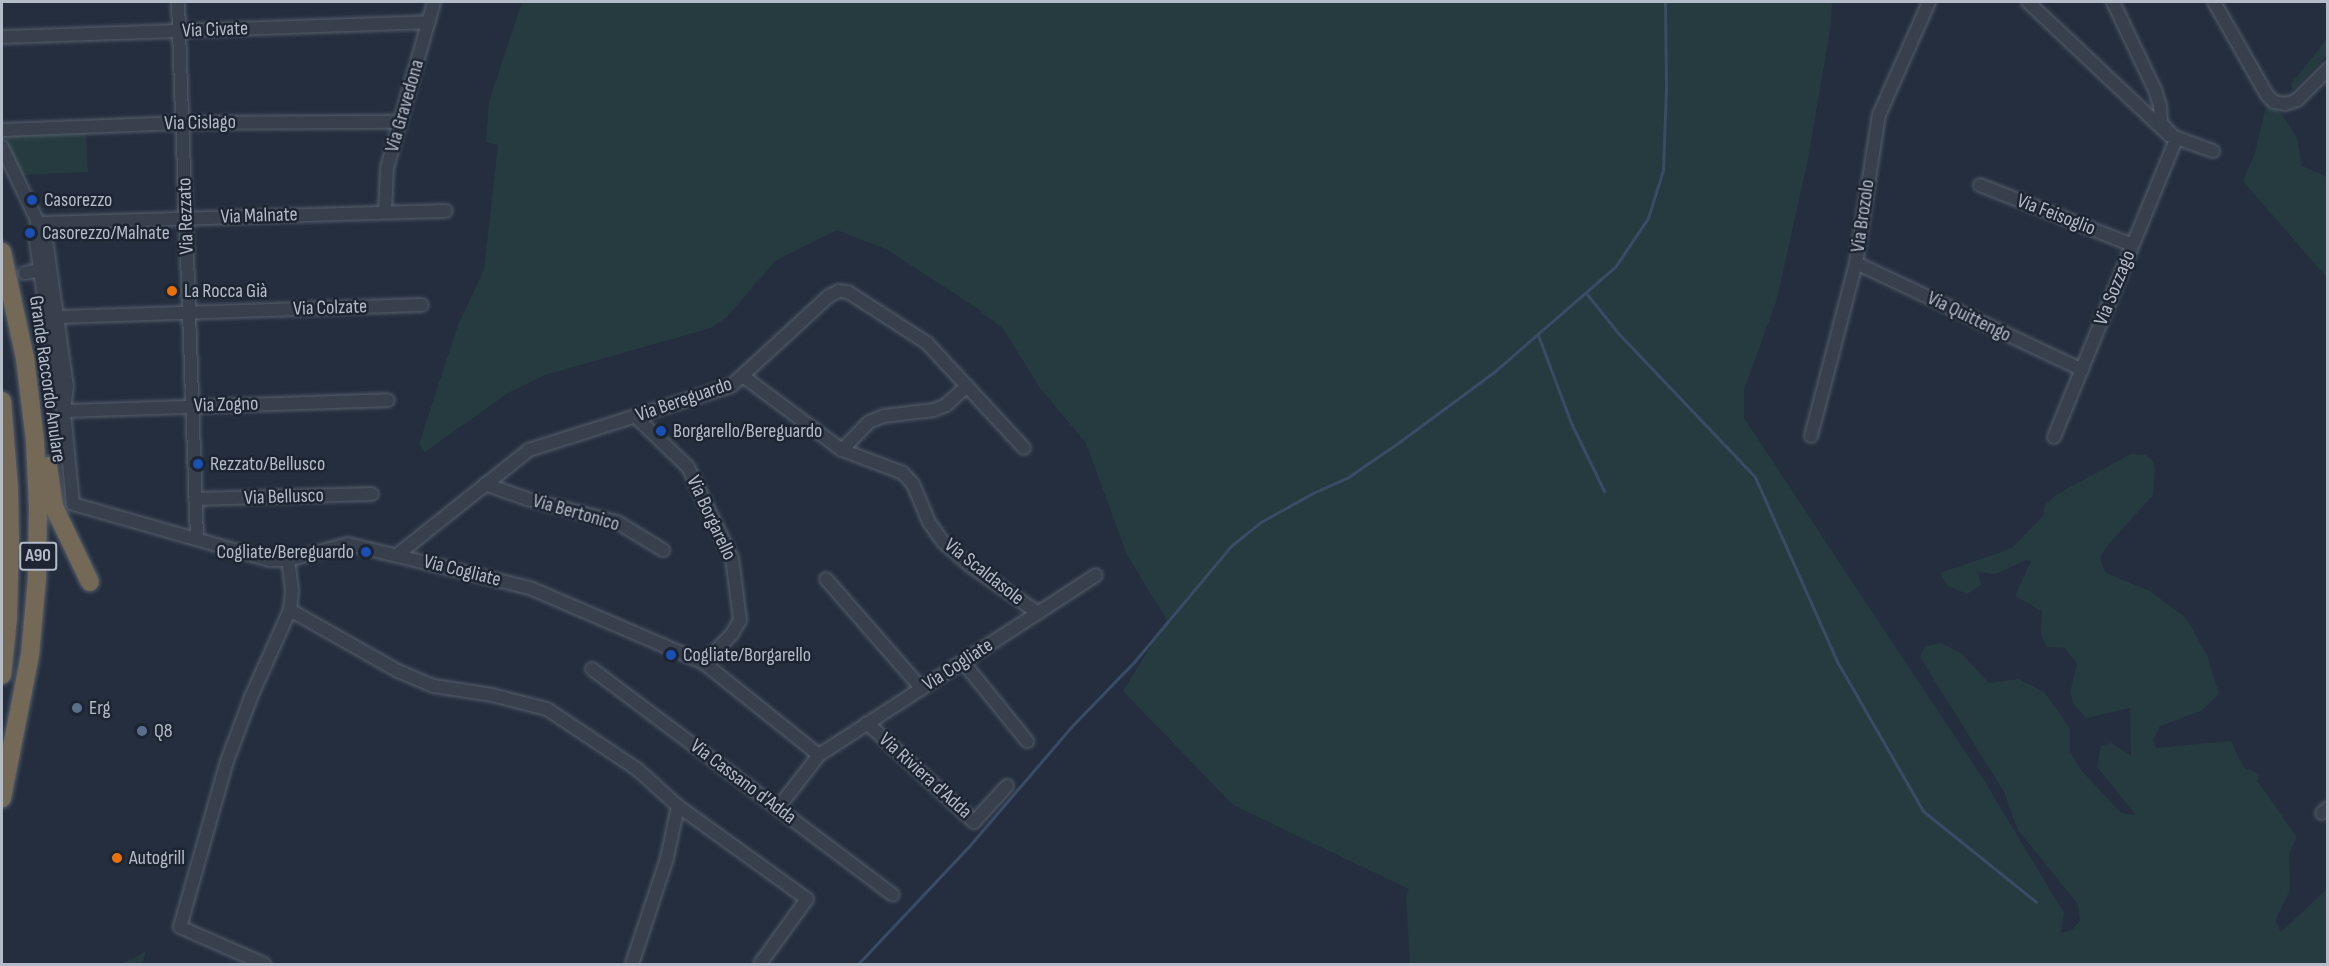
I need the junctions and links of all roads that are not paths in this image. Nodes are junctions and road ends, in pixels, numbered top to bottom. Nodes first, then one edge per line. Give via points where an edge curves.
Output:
1 (178, 2) edge
2 (434, 2) edge
3 (1929, 2) edge
4 (2028, 2) edge
5 (2113, 2) edge
6 (2214, 2) edge
7 (429, 22) junction
8 (179, 31) junction
9 (2, 37) edge
10 (2328, 69) edge
11 (399, 122) junction
12 (183, 123) junction
13 (2, 129) edge
14 (2176, 139) junction
15 (2, 147) edge
16 (2213, 152) dead end
17 (1980, 185) dead end
18 (446, 211) dead end
19 (385, 212) junction
20 (186, 218) junction
21 (37, 223) junction
22 (2132, 245) junction
23 (2, 252) edge
24 (1856, 263) junction
25 (40, 270) junction
26 (25, 273) dead end
27 (422, 305) dead end
28 (188, 312) junction
29 (58, 317) junction
30 (25, 358) junction
31 (2082, 370) junction
32 (744, 377) junction
33 (967, 386) junction
34 (388, 400) dead end
35 (2, 401) edge
36 (192, 406) junction
37 (64, 411) junction
38 (636, 417) junction
39 (1811, 436) dead end
40 (2054, 437) dead end
41 (1024, 448) dead end
42 (842, 450) junction
43 (485, 484) junction
44 (372, 494) dead end
45 (195, 499) junction
46 (197, 539) junction
47 (663, 550) dead end
48 (397, 555) junction
49 (288, 560) junction
50 (1096, 575) dead end
51 (826, 579) dead end
52 (90, 582) dead end
53 (290, 610) junction
54 (1038, 613) junction
55 (963, 662) junction
56 (704, 663) junction
57 (592, 669) dead end
58 (2, 675) edge
59 (921, 688) junction
60 (867, 723) junction
61 (1026, 741) dead end
62 (819, 755) junction
63 (1007, 786) dead end
64 (2, 798) edge
65 (678, 806) junction
66 (777, 808) junction
67 (893, 895) dead end
68 (264, 964) edge
69 (632, 964) edge
70 (760, 964) edge

1 - 8 street, Via Rezzato
2 - 7 street, Via Gravedona
3 - 24 street, Via Brozolo via 1879,115
4 - 14 street
5 - 14 street via 2155,90 2161,123
6 - 10 street via 2274,102 2297,100
7 - 8 street, Via Civate
7 - 11 street, Via Gravedona
8 - 9 street, Via Civate
8 - 12 street, Via Rezzato
11 - 12 street, Via Cislago
11 - 19 street, Via Gravedona via 387,168
12 - 13 street, Via Cislago
12 - 20 street, Via Rezzato
14 - 16 street
14 - 22 street, Via Sozzago
15 - 21 street
17 - 22 street, Via Feisoglio
18 - 19 street, Via Malnate
19 - 20 street, Via Malnate
20 - 21 street, Via Malnate
20 - 28 street, Via Rezzato
21 - 25 street
21 - 29 street via 46,239
22 - 31 street, Via Sozzago
23 - 30 highway, Grande Raccordo Anulare / A90
24 - 31 street, Via Quittengo
24 - 39 street, Via Brozolo
25 - 26 street
25 - 37 street
27 - 28 street, Via Colzate
28 - 29 street, Via Colzate
28 - 36 street, Via Rezzato
29 - 37 street via 67,386
30 - 52 highway via 41,399 54,507
30 - 64 highway, Grande Raccordo Anulare / A90 via 37,464 37,578 25,686
31 - 40 street, Via Sozzago
32 - 33 street, Via Bereguardo via 829,296 839,291 848,292 916,335
32 - 38 street, Via Bereguardo via 717,393
32 - 42 street, Via Scaldasole
33 - 41 street, Via Bereguardo
33 - 42 street via 934,411 884,416 869,422
34 - 36 street, Via Zogno
35 - 58 highway, A90 via 10,539
36 - 37 street, Via Zogno
36 - 45 street, Via Rezzato
37 - 46 street, Via Cogliate via 71,500 75,505
38 - 43 street, Via Bereguardo via 532,448
38 - 56 street, Via Borgarello via 687,467 732,558 740,620
42 - 54 street, Via Scaldasole via 903,473 913,484 942,542
43 - 47 street, Via Bertonico via 616,522
43 - 48 street, Via Bereguardo
44 - 45 street, Via Bellusco
45 - 46 street, Via Rezzato
46 - 49 street, Via Cogliate via 264,559
48 - 49 street, Via Cogliate via 344,544
48 - 56 street, Via Cogliate via 542,592
49 - 53 street via 292,583
50 - 54 street, Via Cogliate
51 - 59 street
53 - 65 street via 398,671 434,686 492,695 554,712 637,769
53 - 68 street via 226,764 180,927
54 - 55 street, Via Cogliate
55 - 59 street, Via Cogliate
55 - 61 street
56 - 62 street, Via Cogliate
57 - 66 street, Via Cassano d'Adda
59 - 60 street, Via Cogliate
60 - 62 street, Via Cogliate
60 - 63 street, Via Riviera d'Adda via 974,822
62 - 66 street, Via Cogliate
65 - 69 street via 667,858
65 - 70 street via 807,899
66 - 67 street, Via Cassano d'Adda

